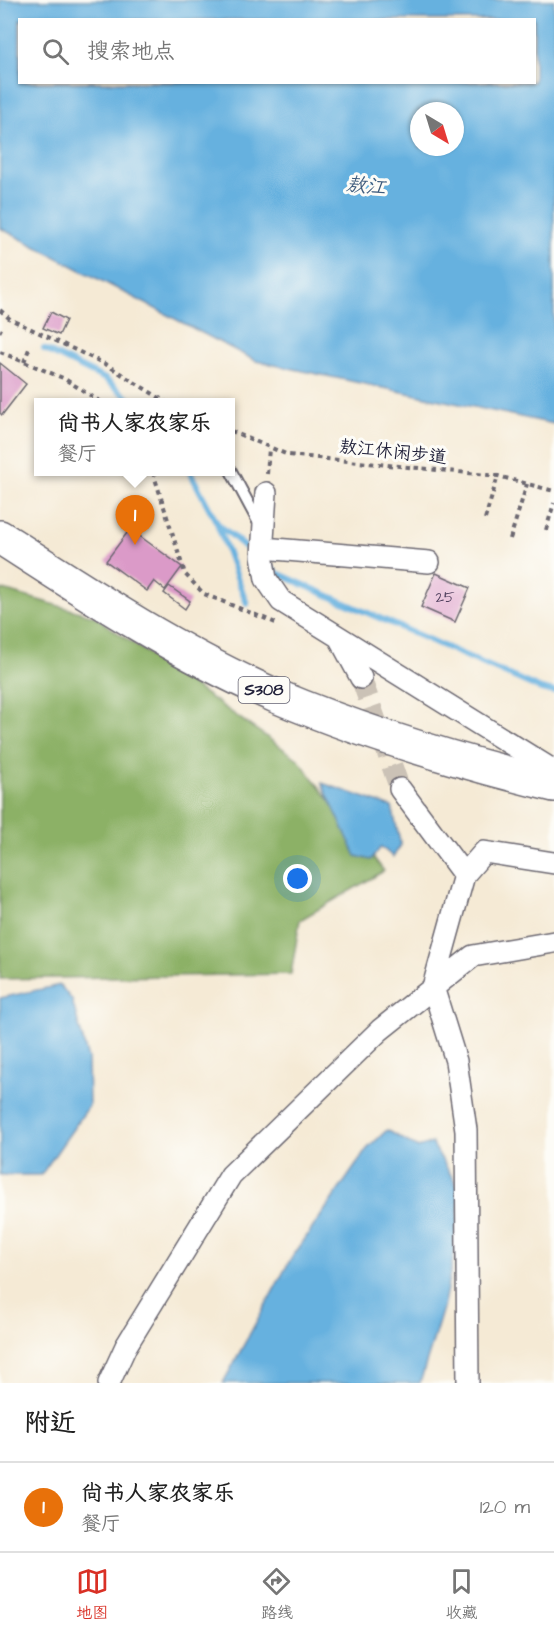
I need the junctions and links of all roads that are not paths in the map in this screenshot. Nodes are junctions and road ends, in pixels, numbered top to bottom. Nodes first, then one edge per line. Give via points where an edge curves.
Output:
1 (233, 476) edge
2 (266, 493) road end
3 (0, 537) edge
4 (263, 545) junction
5 (429, 562) dead end
6 (339, 637) junction
7 (361, 678) tunnel mouth
8 (554, 771) edge
9 (554, 785) edge
10 (400, 789) tunnel mouth
11 (554, 863) edge
12 (464, 875) junction
13 (554, 942) edge
14 (434, 987) junction
15 (109, 1383) edge
16 (468, 1383) edge

1 - 4 lane
2 - 4 street
3 - 9 main road, S308 via 184,650 275,695 389,738
4 - 5 street
4 - 6 street via 266,579 281,601
6 - 7 street
6 - 8 street
10 - 12 street
11 - 12 street via 484,852
12 - 14 street
13 - 14 street via 473,956
14 - 15 street via 380,1030 231,1175 126,1346
14 - 16 street via 456,1061 466,1130

